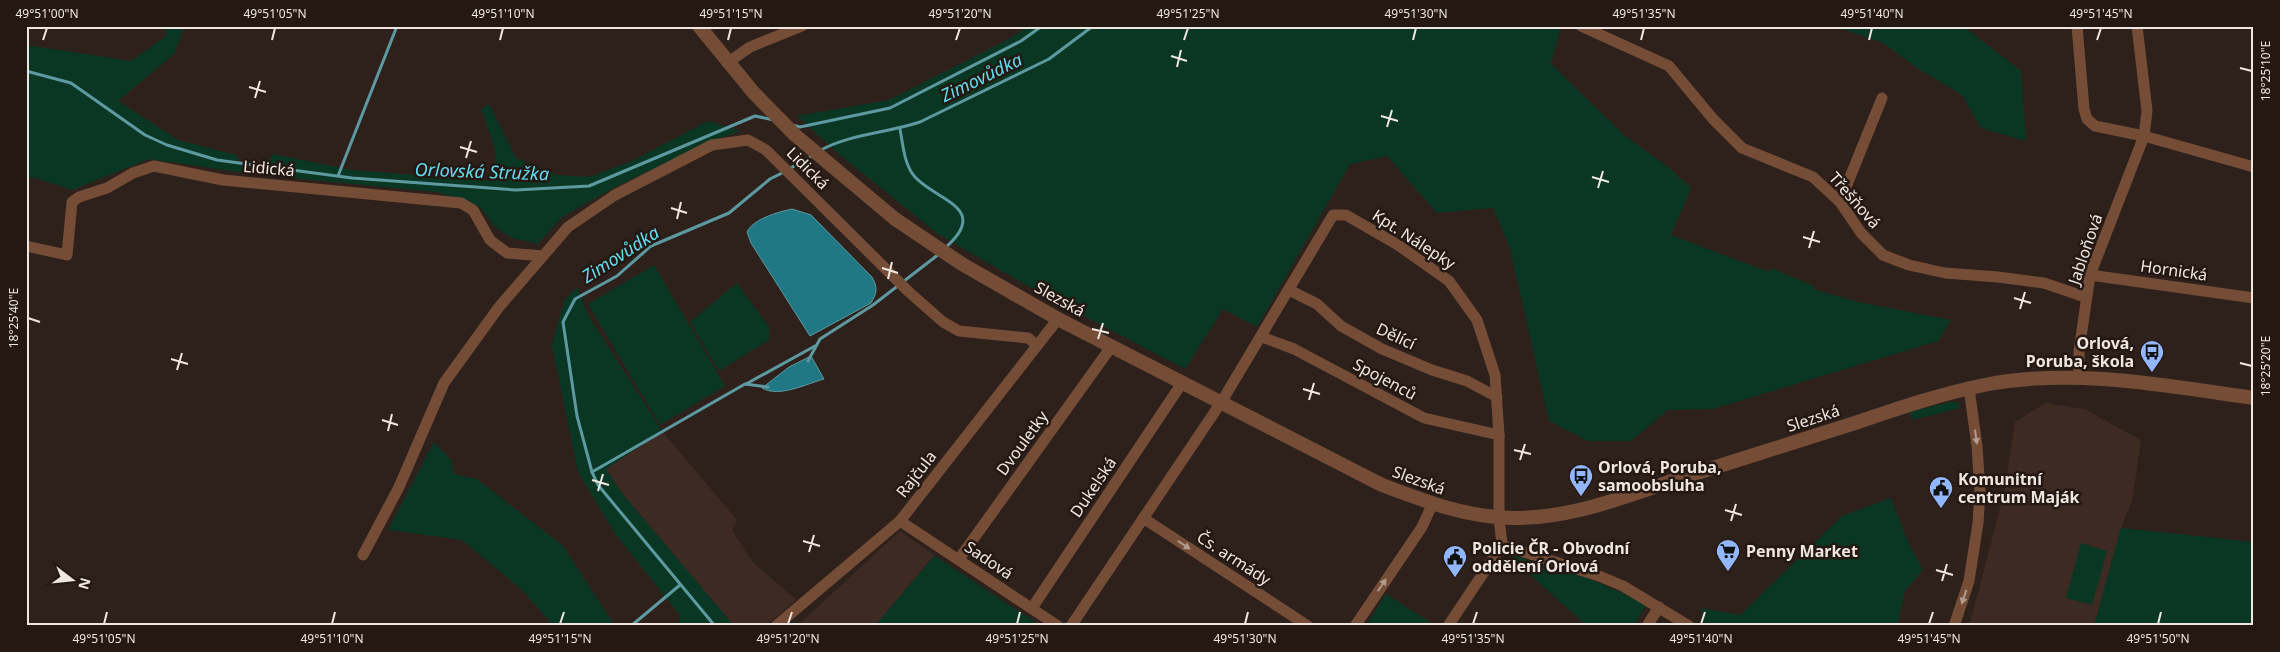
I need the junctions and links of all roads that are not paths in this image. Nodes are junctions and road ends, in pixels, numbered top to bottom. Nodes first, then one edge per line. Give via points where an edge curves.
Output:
1 (698, 26) edge
2 (802, 26) edge
3 (1581, 26) edge
4 (2078, 26) edge
5 (2137, 26) edge
6 (728, 63) junction
7 (1882, 98) dead end
8 (2144, 136) junction
9 (2254, 167) edge
10 (1840, 202) junction
11 (26, 246) edge
12 (543, 256) junction
13 (2090, 275) junction
14 (1289, 290) junction
15 (2085, 298) junction
16 (2254, 298) edge
17 (1058, 319) junction
18 (1262, 337) junction
19 (1037, 345) junction
20 (1111, 347) junction
21 (2079, 378) junction
22 (1182, 383) junction
23 (1969, 388) junction
24 (1496, 397) junction
25 (2254, 398) edge
26 (1222, 401) junction
27 (1499, 435) junction
28 (1432, 504) junction
29 (1499, 517) junction
30 (1143, 518) junction
31 (900, 521) junction
32 (1502, 545) junction
33 (363, 555) dead end
34 (959, 559) junction
35 (1659, 607) junction
36 (1032, 608) junction
37 (776, 626) edge
38 (1058, 626) edge
39 (1071, 626) edge
40 (1308, 626) edge
41 (1355, 626) edge
42 (1448, 626) edge
43 (1647, 626) edge
44 (1689, 626) edge
45 (1954, 626) edge

1 - 6 street, Slezská
2 - 6 street via 750,47
3 - 10 street, Třešňová via 1669,66 1742,148 1813,177
4 - 8 street via 2087,119 2095,126
5 - 8 street, Jabloňová via 2147,111
6 - 17 street, Slezská via 795,135 895,219 962,264
7 - 10 street
8 - 9 street
8 - 13 street, Jabloňová
10 - 15 street, Třešňová via 1861,233 1883,254 1910,265 1944,273 2044,283
11 - 12 street, Lidická via 67,255 72,202 154,166 223,180 461,203 473,210 490,240 507,252
12 - 19 street, Lidická via 568,227 615,196 712,146 748,140 766,150 943,322 959,331 1028,338
12 - 33 street, Lidická via 499,308 444,383 399,487
13 - 15 street, Jabloňová
13 - 16 street, Hornická
14 - 18 street, Kpt. Nálepky
14 - 24 street, Dělící via 1317,304 1341,326 1382,349 1467,381
14 - 24 street, Kpt. Nálepky via 1333,214 1346,215 1398,245 1449,281 1477,320 1495,375
15 - 21 street, Jabloňová
17 - 19 street, Rajčula
17 - 20 street, Slezská
18 - 26 street, Kpt. Nálepky
18 - 27 street, Spojenců via 1294,349 1424,418
19 - 31 street, Rajčula
20 - 22 street, Slezská
20 - 34 street, Dvouletky
21 - 23 street, Slezská via 2017,380
21 - 25 street, Slezská
22 - 26 street, Slezská
22 - 36 street, Dukelská
23 - 29 street, Slezská via 1593,506 1538,516
23 -> 45 street via 1977,446 1978,523 1969,581
24 - 27 street, Kpt. Nálepky
26 - 28 street, Slezská via 1382,485
26 - 30 street
27 - 29 street, Kpt. Nálepky
28 - 29 street, Slezská via 1475,515
41 -> 28 street via 1422,527
29 - 32 street, Kpt. Nálepky
30 - 39 street
30 -> 40 street, Čs. armády
31 - 34 street, Sadová
31 - 37 street, Rajčula
32 - 35 street via 1599,576
32 - 42 street
34 - 36 street, Sadová
35 - 43 street
35 - 44 street
36 - 38 street, Sadová

